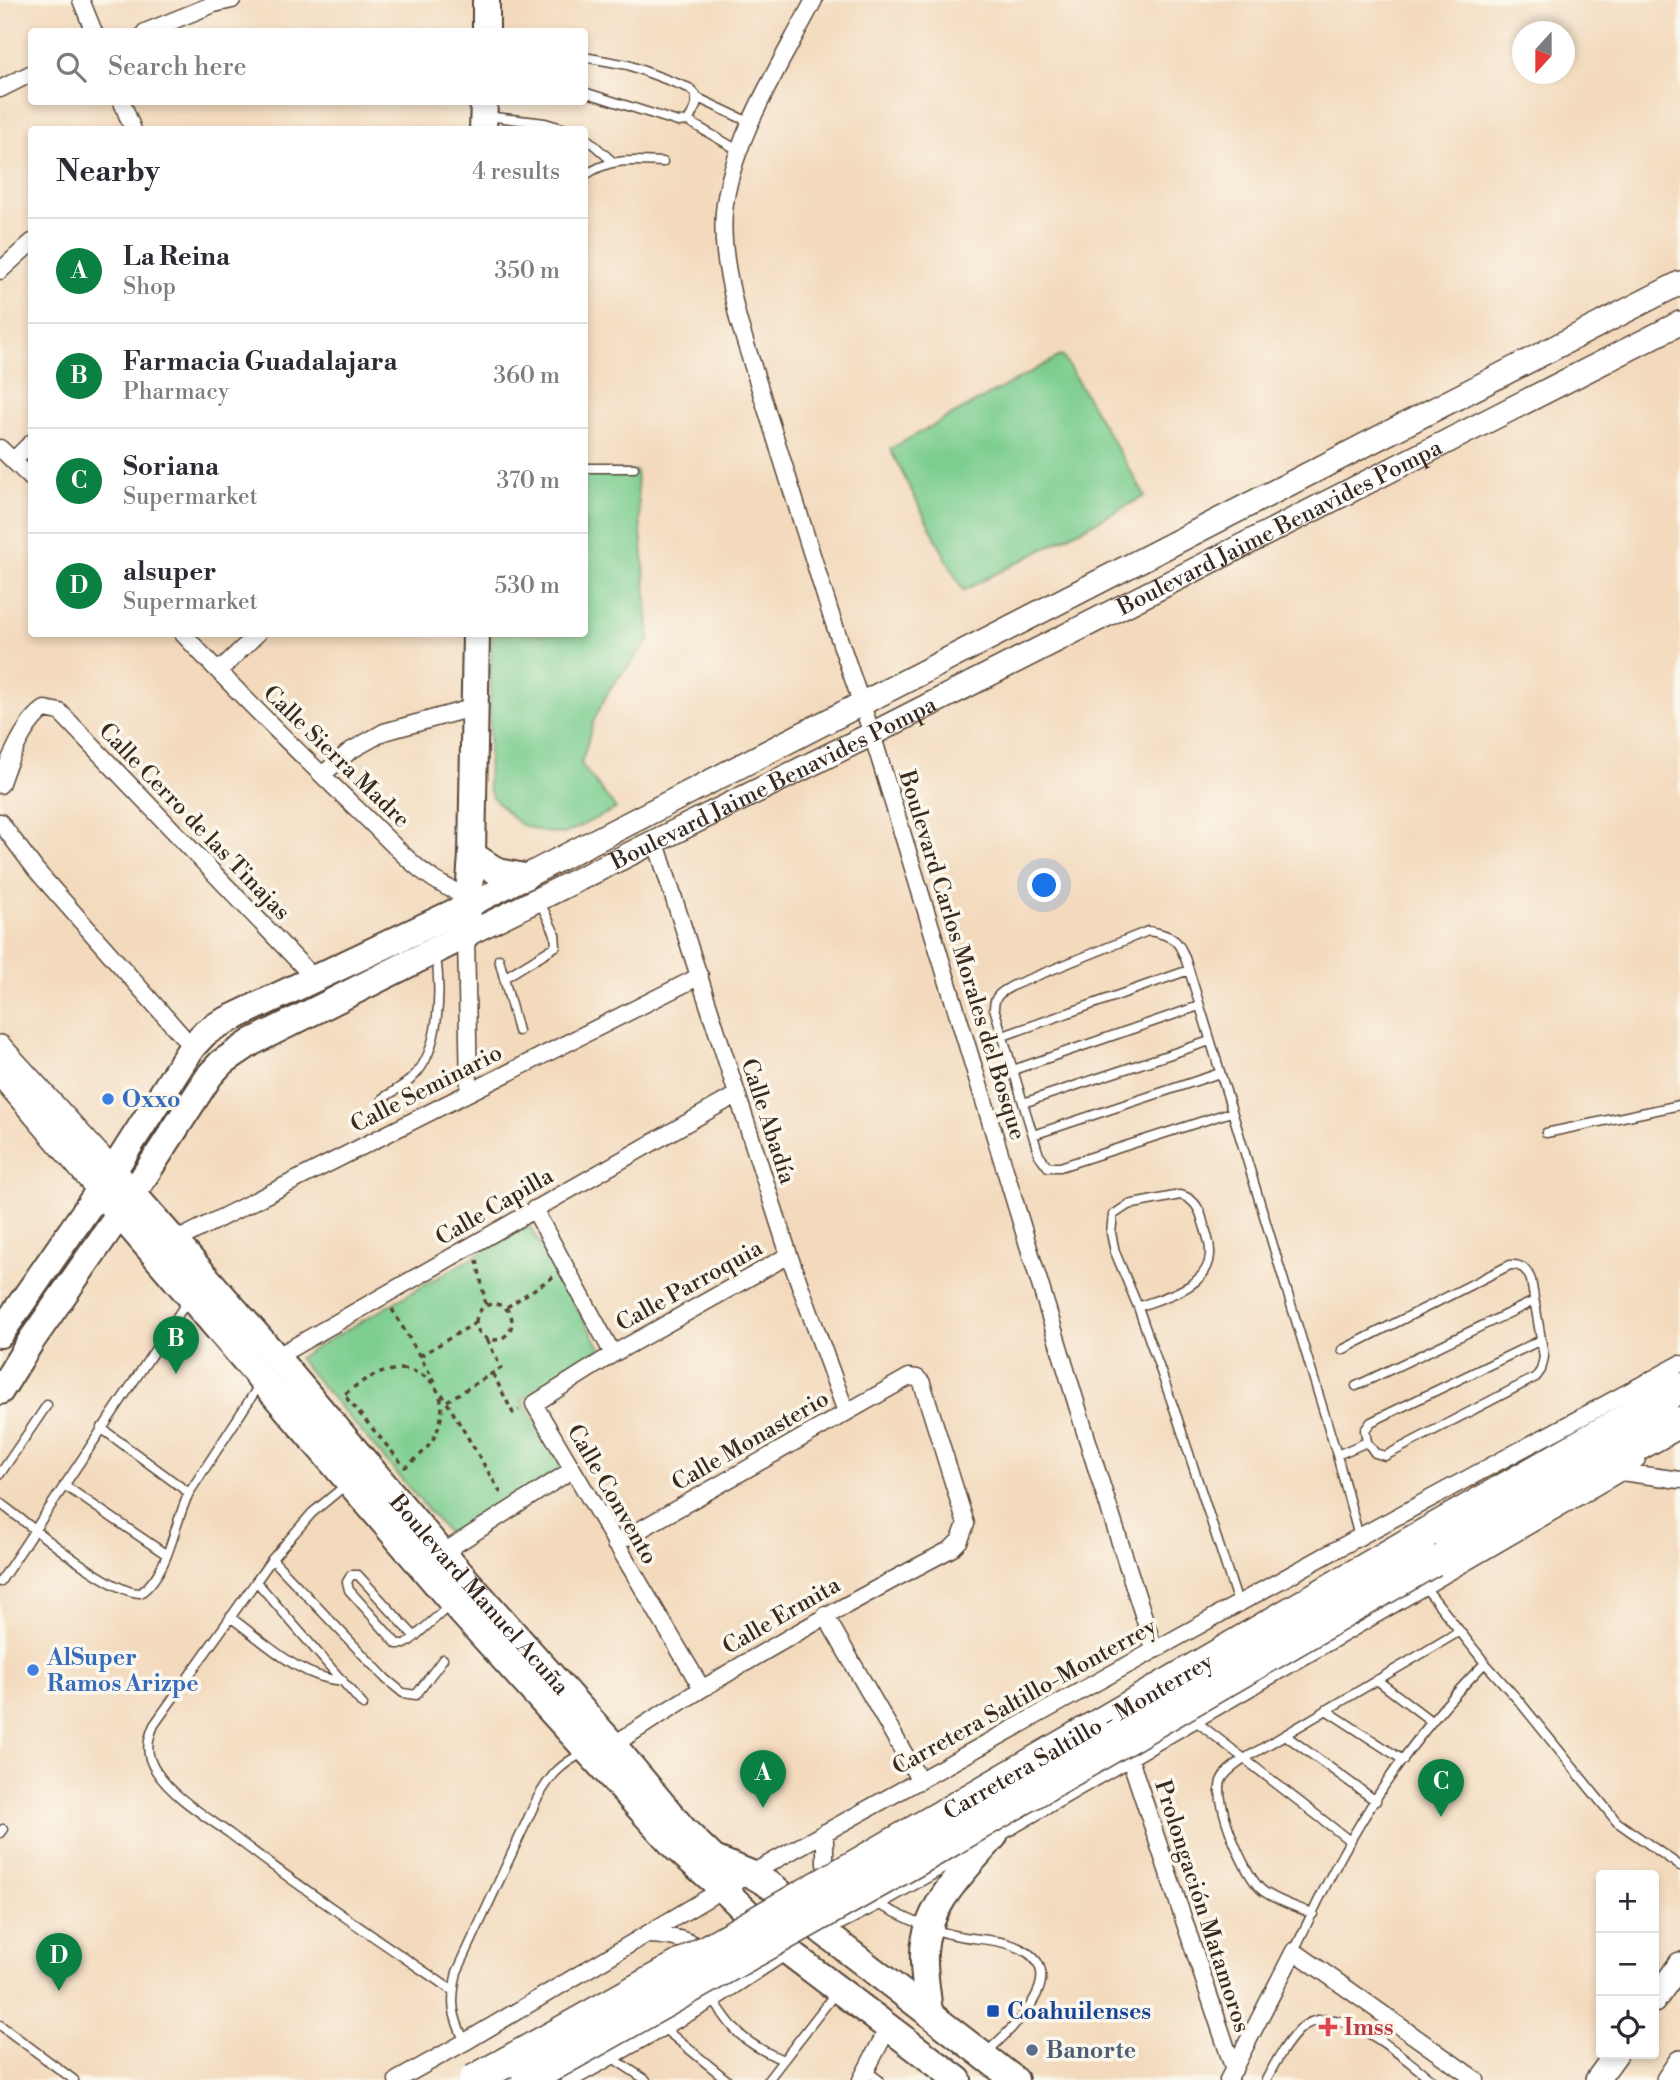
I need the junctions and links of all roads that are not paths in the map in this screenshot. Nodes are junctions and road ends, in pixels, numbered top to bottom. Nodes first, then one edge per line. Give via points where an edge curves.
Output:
1 (81, 0) edge
2 (232, 0) edge
3 (486, 0) edge
4 (814, 0) edge
5 (92, 28) edge
6 (155, 28) edge
7 (486, 28) edge
8 (588, 58) edge
9 (28, 75) edge
10 (0, 89) edge
11 (588, 93) edge
12 (698, 98) junction
13 (123, 105) edge
14 (483, 116) edge
15 (688, 121) junction
16 (751, 122) junction
17 (131, 126) edge
18 (555, 126) edge
19 (588, 140) edge
20 (738, 150) junction
21 (612, 161) junction
22 (663, 162) dead end
23 (588, 173) edge
24 (28, 246) edge
25 (0, 271) edge
26 (1680, 283) edge
27 (1680, 323) edge
28 (28, 446) edge
29 (0, 448) edge
30 (13, 461) junction
31 (588, 468) edge
32 (634, 468) dead end
33 (28, 475) edge
34 (186, 637) edge
35 (254, 637) edge
36 (476, 637) edge
37 (219, 671) junction
38 (861, 703) junction
39 (475, 708) junction
40 (872, 734) junction
41 (322, 775) junction
42 (0, 785) edge
43 (0, 821) edge
44 (656, 843) junction
45 (472, 855) junction
46 (524, 877) junction
47 (538, 899) junction
48 (469, 901) junction
49 (466, 935) junction
50 (435, 950) junction
51 (499, 959) dead end
52 (1189, 970) junction
53 (700, 976) junction
54 (504, 978) junction
55 (315, 979) junction
56 (1199, 1006) junction
57 (518, 1031) dead end
58 (1003, 1037) junction
59 (1210, 1041) junction
60 (0, 1047) edge
61 (192, 1047) junction
62 (1013, 1070) junction
63 (1220, 1073) junction
64 (0, 1074) edge
65 (469, 1091) junction
66 (736, 1096) junction
67 (383, 1098) dead end
68 (1023, 1103) junction
69 (1680, 1105) edge
70 (1231, 1112) junction
71 (1546, 1133) dead end
72 (1033, 1135) junction
73 (106, 1181) junction
74 (125, 1205) junction
75 (534, 1209) junction
76 (175, 1241) junction
77 (789, 1255) junction
78 (189, 1297) junction
79 (1534, 1301) junction
80 (1138, 1307) junction
81 (4, 1317) edge
82 (1541, 1340) junction
83 (1342, 1350) dead end
84 (613, 1354) junction
85 (276, 1357) junction
86 (1680, 1364) edge
87 (261, 1381) junction
88 (1356, 1386) dead end
89 (1680, 1388) edge
90 (0, 1391) edge
91 (47, 1405) dead end
92 (846, 1412) junction
93 (1680, 1423) edge
94 (101, 1428) junction
95 (1367, 1443) junction
96 (1337, 1455) junction
97 (572, 1470) junction
98 (1621, 1472) junction
99 (0, 1474) edge
100 (359, 1475) junction
101 (1680, 1480) edge
102 (64, 1485) junction
103 (190, 1493) junction
104 (0, 1503) edge
105 (966, 1524) joint
106 (35, 1529) junction
107 (1359, 1537) junction
108 (615, 1544) junction
109 (167, 1555) junction
110 (272, 1559) junction
111 (432, 1560) junction
112 (1428, 1560) junction
113 (256, 1581) junction
114 (0, 1582) edge
115 (462, 1594) junction
116 (1238, 1603) junction
117 (825, 1615) junction
118 (230, 1617) junction
119 (1460, 1632) junction
120 (415, 1637) junction
121 (1154, 1649) junction
122 (443, 1659) dead end
123 (1485, 1663) junction
124 (1377, 1680) junction
125 (343, 1681) junction
126 (701, 1687) junction
127 (363, 1706) dead end
128 (1326, 1710) junction
129 (1193, 1719) junction
130 (1432, 1721) junction
131 (1285, 1735) junction
132 (613, 1745) junction
133 (586, 1752) junction
134 (1129, 1756) junction
135 (1244, 1759) junction
136 (1403, 1760) junction
137 (920, 1781) junction
138 (1376, 1801) junction
139 (825, 1832) junction
140 (993, 1836) junction
141 (1350, 1841) junction
142 (1680, 1866) edge
143 (751, 1874) junction
144 (723, 1889) junction
145 (875, 1903) junction
146 (1312, 1914) junction
147 (928, 1926) junction
148 (821, 1930) junction
149 (648, 1935) junction
150 (786, 1950) junction
151 (1294, 1951) junction
152 (1680, 1964) edge
153 (838, 1989) junction
154 (453, 1991) junction
155 (1658, 1996) edge
156 (713, 1999) junction
157 (929, 2012) junction
158 (0, 2025) edge
159 (889, 2026) junction
160 (662, 2027) junction
161 (465, 2042) junction
162 (983, 2056) junction
163 (611, 2057) junction
164 (1612, 2059) edge
165 (783, 2060) junction
166 (1680, 2062) edge
167 (1231, 2075) edge
168 (869, 2077) edge
169 (74, 2080) edge
170 (397, 2080) edge
171 (474, 2080) edge
172 (527, 2080) edge
173 (569, 2080) edge
174 (646, 2080) edge
175 (727, 2080) edge
176 (768, 2080) edge
177 (958, 2080) edge
178 (1015, 2080) edge
179 (1266, 2080) edge
180 (1432, 2080) edge
181 (1476, 2080) edge
182 (1597, 2080) edge
183 (1668, 2080) edge

1 - 5 street
2 - 6 street
3 - 7 main road
4 - 16 street, Boulevard Carlos Morales del Bosque
8 - 12 lane via 628,65 689,88
9 - 10 street
11 - 15 lane
12 - 15 lane
12 - 16 lane
13 - 17 street
14 - 18 lane
15 - 20 lane
16 - 20 street, Boulevard Carlos Morales del Bosque
19 - 21 lane
20 - 38 street, Boulevard Carlos Morales del Bosque via 724,214 735,308
21 - 22 lane
21 - 23 lane
24 - 25 street
26 - 38 street, Boulevard Jaime Benavides Pompa
27 - 40 street, Boulevard Jaime Benavides Pompa
28 - 30 street
29 - 30 street
30 - 33 street
31 - 32 lane
34 - 37 street, Calle Sierra Madre
35 - 37 street
36 - 39 main road
37 - 41 street, Calle Sierra Madre
38 - 40 street, Boulevard Carlos Morales del Bosque
38 - 46 street, Boulevard Jaime Benavides Pompa
39 - 41 street via 384,732 350,751
39 - 45 main road
40 - 44 street, Boulevard Jaime Benavides Pompa
40 - 121 street, Boulevard Carlos Morales del Bosque
41 - 48 street, Calle Sierra Madre via 421,869
42 - 55 street, Calle Cerro de las Tinajas via 37,714 52,709 67,718
43 - 61 street via 42,878
44 - 47 street, Boulevard Jaime Benavides Pompa
44 - 53 street, Calle Abadía
45 - 46 main road via 498,872
45 - 48 main road
46 - 48 street, Boulevard Jaime Benavides Pompa
47 - 49 street, Boulevard Jaime Benavides Pompa
47 - 54 lane via 556,946
48 - 49 main road
48 - 55 main road, Boulevard Jaime Benavides Pompa
49 - 50 main road, Boulevard Jaime Benavides Pompa
49 - 65 street
50 - 67 lane via 439,983 427,1055 415,1076
50 - 74 main road, Boulevard Jaime Benavides Pompa via 252,1042 221,1063
51 - 54 lane
52 - 56 lane
52 - 58 lane
52 - 58 lane via 1179,942 1148,931 1002,992 995,1008
53 - 65 street, Calle Seminario
53 - 66 street, Calle Abadía
54 - 57 lane
55 - 61 main road, Boulevard Jaime Benavides Pompa via 219,1024
56 - 59 lane
56 - 62 lane
58 - 62 lane
59 - 63 lane
59 - 68 lane
60 - 73 street, Boulevard Manuel Acuña
61 - 73 main road, Boulevard Jaime Benavides Pompa
62 - 68 lane
63 - 70 lane
63 - 72 lane
64 - 73 street, Boulevard Manuel Acuña
65 - 76 street, Calle Seminario
66 - 75 street, Calle Capilla
66 - 77 street, Calle Abadía
68 - 72 lane
69 - 71 lane
70 - 72 lane via 1053,1168 1042,1161
70 - 96 lane
73 - 74 main road, Boulevard Manuel Acuña
73 - 81 main road, Boulevard Jaime Benavides Pompa
74 - 76 main road, Boulevard Manuel Acuña
74 - 78 main road, Boulevard Manuel Acuña
74 - 90 main road, Boulevard Jaime Benavides Pompa
75 - 84 street
75 - 85 street, Calle Capilla
76 - 85 main road, Boulevard Manuel Acuña
77 - 84 street, Calle Parroquia
77 - 92 street, Calle Abadía
78 - 87 main road, Boulevard Manuel Acuña
78 - 94 lane
79 - 82 lane
79 - 83 lane via 1528,1273 1517,1264 1510,1265
79 - 88 lane
80 - 80 lane via 1188,1287 1205,1271 1210,1255 1203,1219 1187,1196 1128,1205 1113,1215 1115,1252
80 - 116 lane
82 - 95 lane via 1381,1416 1365,1430
82 - 95 lane via 1543,1365 1530,1382 1385,1456
84 - 97 street, Calle Convento via 534,1404
85 - 100 main road, Boulevard Manuel Acuña
86 - 107 street, Carretera Saltillo-Monterrey
87 - 100 main road, Boulevard Manuel Acuña
87 - 103 lane
89 - 112 highway, Carretera Saltillo - Monterrey
91 - 99 lane
92 - 105 street, Calle Monasterio via 909,1377 917,1378
92 - 108 street, Calle Monasterio
93 - 98 street
93 - 112 highway, Carretera Saltillo - Monterrey
94 - 102 lane
94 - 103 lane
95 - 96 lane
96 - 107 lane
97 - 108 street, Calle Convento
97 - 111 street
98 - 101 street
98 - 112 street
100 - 110 lane via 312,1513
100 - 111 main road, Boulevard Manuel Acuña
102 - 106 lane
102 - 109 lane
103 - 109 lane
104 - 106 lane
105 - 117 street, Calle Ermita via 951,1549
106 - 109 lane via 127,1592 141,1593 147,1588
106 - 114 lane
107 - 116 street, Carretera Saltillo-Monterrey
108 - 126 street, Calle Convento
110 - 113 lane
110 - 122 lane via 403,1693 416,1695
111 - 115 main road, Boulevard Manuel Acuña
112 - 119 lane
112 - 129 street
112 - 171 highway, Carretera Saltillo - Monterrey, bridge via 941,1816
112 - 172 highway, Carretera Saltillo - Monterrey, bridge via 946,1844
113 - 118 lane
113 - 125 lane
115 - 120 lane
115 - 132 main road, Boulevard Manuel Acuña
115 - 133 main road, Boulevard Manuel Acuña
116 - 121 street, Carretera Saltillo-Monterrey
117 - 126 street, Calle Ermita
117 - 137 street
118 - 125 lane via 302,1670
118 - 154 lane via 154,1725 148,1741 155,1769 183,1799 289,1879
119 - 123 lane
119 - 124 lane
120 - 120 lane via 401,1645 393,1641 349,1590 351,1575 358,1575
121 - 137 street, Carretera Saltillo-Monterrey
123 - 130 lane
123 - 142 lane via 1617,1822
124 - 128 lane
124 - 130 lane
125 - 127 lane
126 - 132 street, Calle Ermita
128 - 131 lane
128 - 136 lane
129 - 134 street
129 - 135 lane
130 - 136 lane
131 - 135 lane
131 - 138 lane
132 - 133 street, Calle Ermita
132 - 143 main road, Boulevard Manuel Acuña via 699,1845 714,1858
133 - 144 main road, Boulevard Manuel Acuña via 676,1848
133 - 154 lane via 562,1764 537,1799 457,1972
134 - 140 street
134 - 167 street, Prolongación Matamoros
135 - 141 lane
135 - 146 lane via 1225,1774 1220,1796 1246,1870 1264,1892
136 - 138 lane
137 - 139 street, Carretera Saltillo-Monterrey
138 - 141 lane
139 - 143 street, Carretera Saltillo-Monterrey
139 - 145 street via 828,1873 844,1892
140 - 145 street
140 - 147 main road via 940,1902
141 - 146 lane
143 - 144 street, Carretera Saltillo-Monterrey
143 - 148 main road, Boulevard Manuel Acuña via 776,1889
144 - 149 street, Carretera Saltillo-Monterrey
144 - 150 main road, Boulevard Manuel Acuña
145 - 147 lane
145 - 148 street
146 - 151 lane
147 - 157 main road via 923,1952
147 - 162 lane via 1017,1947 1039,1968 1040,1986 1032,2004
148 - 150 street
148 - 157 main road, Boulevard Manuel Acuña
149 - 156 street via 687,1940 709,1955 717,1981
149 - 161 street, Carretera Saltillo-Monterrey
150 - 153 main road, Boulevard Manuel Acuña
150 - 156 street
151 - 167 street
151 - 181 street
152 - 155 street
153 - 159 main road, Boulevard Manuel Acuña
153 - 165 lane
154 - 161 lane via 454,2018
156 - 160 street
156 - 165 lane via 740,2037
157 - 162 main road, Boulevard Manuel Acuña
158 - 169 lane
159 - 168 street
159 - 177 main road, Boulevard Manuel Acuña
160 - 163 street
160 - 175 lane
161 - 170 street, Carretera Saltillo-Monterrey
162 - 178 main road, Boulevard Manuel Acuña
163 - 173 street
163 - 174 lane
164 - 182 street
165 - 176 lane
166 - 183 street
179 - 180 lane via 1300,2029 1332,2019 1368,2032

